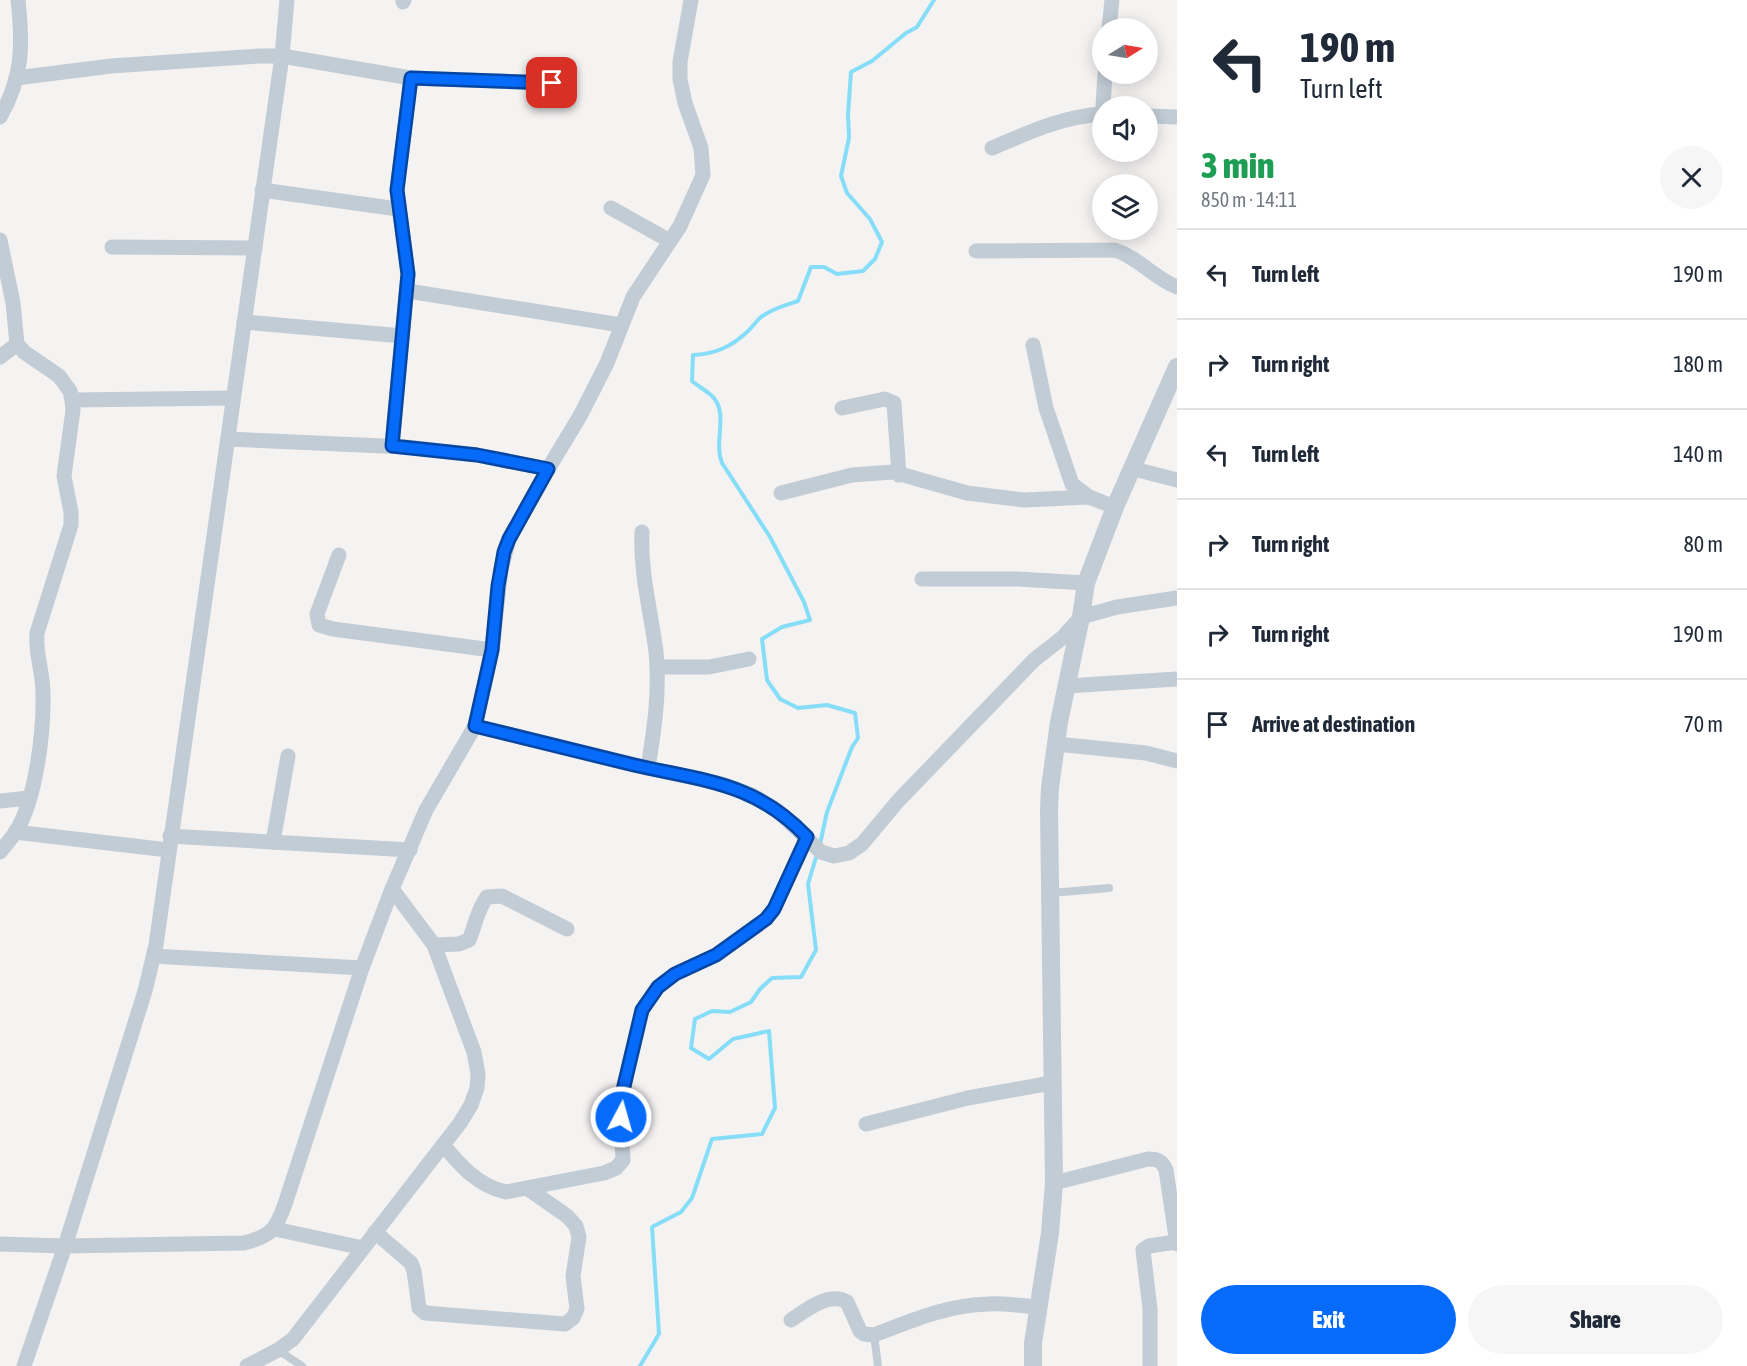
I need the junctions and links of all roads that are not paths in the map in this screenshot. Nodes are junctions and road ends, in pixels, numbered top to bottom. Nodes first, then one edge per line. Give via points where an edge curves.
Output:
1 (18, 0) edge
2 (287, 0) edge
3 (691, 0) edge
4 (1112, 0) edge
5 (1110, 18) edge
6 (282, 56) junction
7 (16, 78) junction
8 (411, 78) junction
9 (552, 83) dead end
10 (1092, 115) edge
11 (1158, 116) edge
12 (0, 117) edge
13 (1177, 117) edge
14 (992, 148) dead end
15 (262, 190) junction
16 (612, 208) dead end
17 (398, 209) junction
18 (0, 240) edge
19 (670, 241) junction
20 (112, 247) dead end
21 (255, 248) junction
22 (976, 250) dead end
23 (1177, 287) edge
24 (408, 291) junction
25 (244, 322) junction
26 (621, 325) junction
27 (403, 336) junction
28 (17, 344) junction
29 (1033, 345) dead end
30 (0, 357) edge
31 (1177, 367) edge
32 (233, 398) junction
33 (72, 400) junction
34 (842, 408) dead end
35 (228, 439) junction
36 (392, 446) junction
37 (548, 469) junction
38 (1134, 469) junction
39 (899, 475) junction
40 (1177, 480) edge
41 (781, 493) dead end
42 (1089, 497) junction
43 (1115, 507) junction
44 (642, 532) dead end
45 (339, 555) dead end
46 (922, 579) dead end
47 (1086, 583) junction
48 (1177, 598) edge
49 (1081, 617) junction
50 (492, 650) junction
51 (749, 659) dead end
52 (657, 666) junction
53 (1177, 679) edge
54 (1067, 686) junction
55 (475, 726) junction
56 (1056, 744) junction
57 (288, 756) dead end
58 (1177, 761) edge
59 (648, 768) junction
60 (30, 798) junction
61 (0, 801) edge
62 (15, 832) junction
63 (807, 837) junction
64 (273, 842) junction
65 (169, 843) junction
66 (410, 850) junction
67 (0, 852) edge
68 (1109, 888) dead end
69 (392, 889) junction
70 (1050, 893) junction
71 (567, 929) dead end
72 (434, 945) junction
73 (154, 956) junction
74 (362, 968) junction
75 (1051, 1083) junction
76 (866, 1124) dead end
77 (443, 1145) junction
78 (1054, 1183) junction
79 (527, 1188) junction
80 (275, 1229) junction
81 (375, 1232) junction
82 (1177, 1243) edge
83 (0, 1244) edge
84 (65, 1246) junction
85 (363, 1248) junction
86 (1040, 1307) junction
87 (791, 1320) dead end
88 (874, 1335) junction
89 (278, 1350) junction
90 (24, 1366) edge
91 (247, 1366) edge
92 (302, 1366) edge
93 (878, 1366) edge
94 (1033, 1366) edge
95 (1150, 1366) edge

1 - 7 street via 22,32
2 - 6 street
3 - 19 street via 680,79 701,148 703,175 685,218
4 - 5 street
6 - 7 street via 181,60
6 - 8 street
6 - 15 street
7 - 12 street
8 - 9 street
8 - 17 street
10 - 14 street via 1055,122
11 - 13 street
15 - 17 street
15 - 21 street
16 - 19 street
17 - 24 street
18 - 28 street
19 - 26 street via 637,290
20 - 21 street
21 - 25 street
22 - 23 street via 1115,250
24 - 26 street
24 - 27 street
25 - 27 street
25 - 32 street
26 - 37 street via 592,393
27 - 36 street
28 - 30 street
28 - 33 street via 59,376
29 - 42 street via 1046,408 1072,484
31 - 38 street
32 - 33 street
32 - 35 street
33 - 60 street via 64,476 71,519 37,633 43,694 41,744
34 - 39 street via 885,399 894,403
35 - 36 street
35 - 65 street
36 - 37 street via 477,455
37 - 50 street via 504,552
38 - 40 street
38 - 43 street
39 - 41 street via 852,475
39 - 42 street via 967,493 1024,500
42 - 43 street
43 - 47 street
44 - 52 street via 642,567
45 - 50 street via 317,614 319,625
46 - 47 street
47 - 49 street
48 - 49 street
49 - 54 street
49 - 63 street via 1034,660 898,801 862,844 849,853 834,856 821,852
50 - 55 street
51 - 52 street via 709,667
52 - 59 street via 656,716
53 - 54 street
54 - 56 street
55 - 59 street
55 - 66 street via 426,810
56 - 58 street via 1146,753
56 - 70 street via 1049,810
57 - 64 street
59 - 63 street via 722,784 752,795 778,811
60 - 61 street
60 - 62 street
62 - 65 street
62 - 67 street
63 - 79 street via 766,919 723,951 675,974 658,987 642,1010 620,1103 623,1160 604,1173
64 - 65 street
64 - 66 street
65 - 73 street
66 - 69 street
68 - 70 lane
69 - 72 street
69 - 74 street
70 - 75 street
71 - 72 street via 502,896 487,897 469,940
72 - 77 street via 469,1035 478,1074 471,1105
73 - 74 street
73 - 84 street
74 - 80 street
75 - 76 street via 968,1098
75 - 78 street
77 - 79 street via 466,1171 491,1189 506,1192
77 - 81 street
78 - 82 street via 1148,1159 1158,1160 1166,1170
78 - 86 street
79 - 81 street via 576,1226 579,1237 573,1276 577,1309 565,1324 425,1313 419,1308 411,1263
80 - 84 street via 244,1243
80 - 85 street
81 - 85 street
82 - 95 street via 1143,1250 1150,1309
83 - 84 street
84 - 90 street
85 - 89 street via 293,1339
86 - 88 street via 966,1305
86 - 94 street
87 - 88 street via 815,1304 844,1299 860,1331
88 - 93 lane
89 - 91 street
89 - 92 lane

